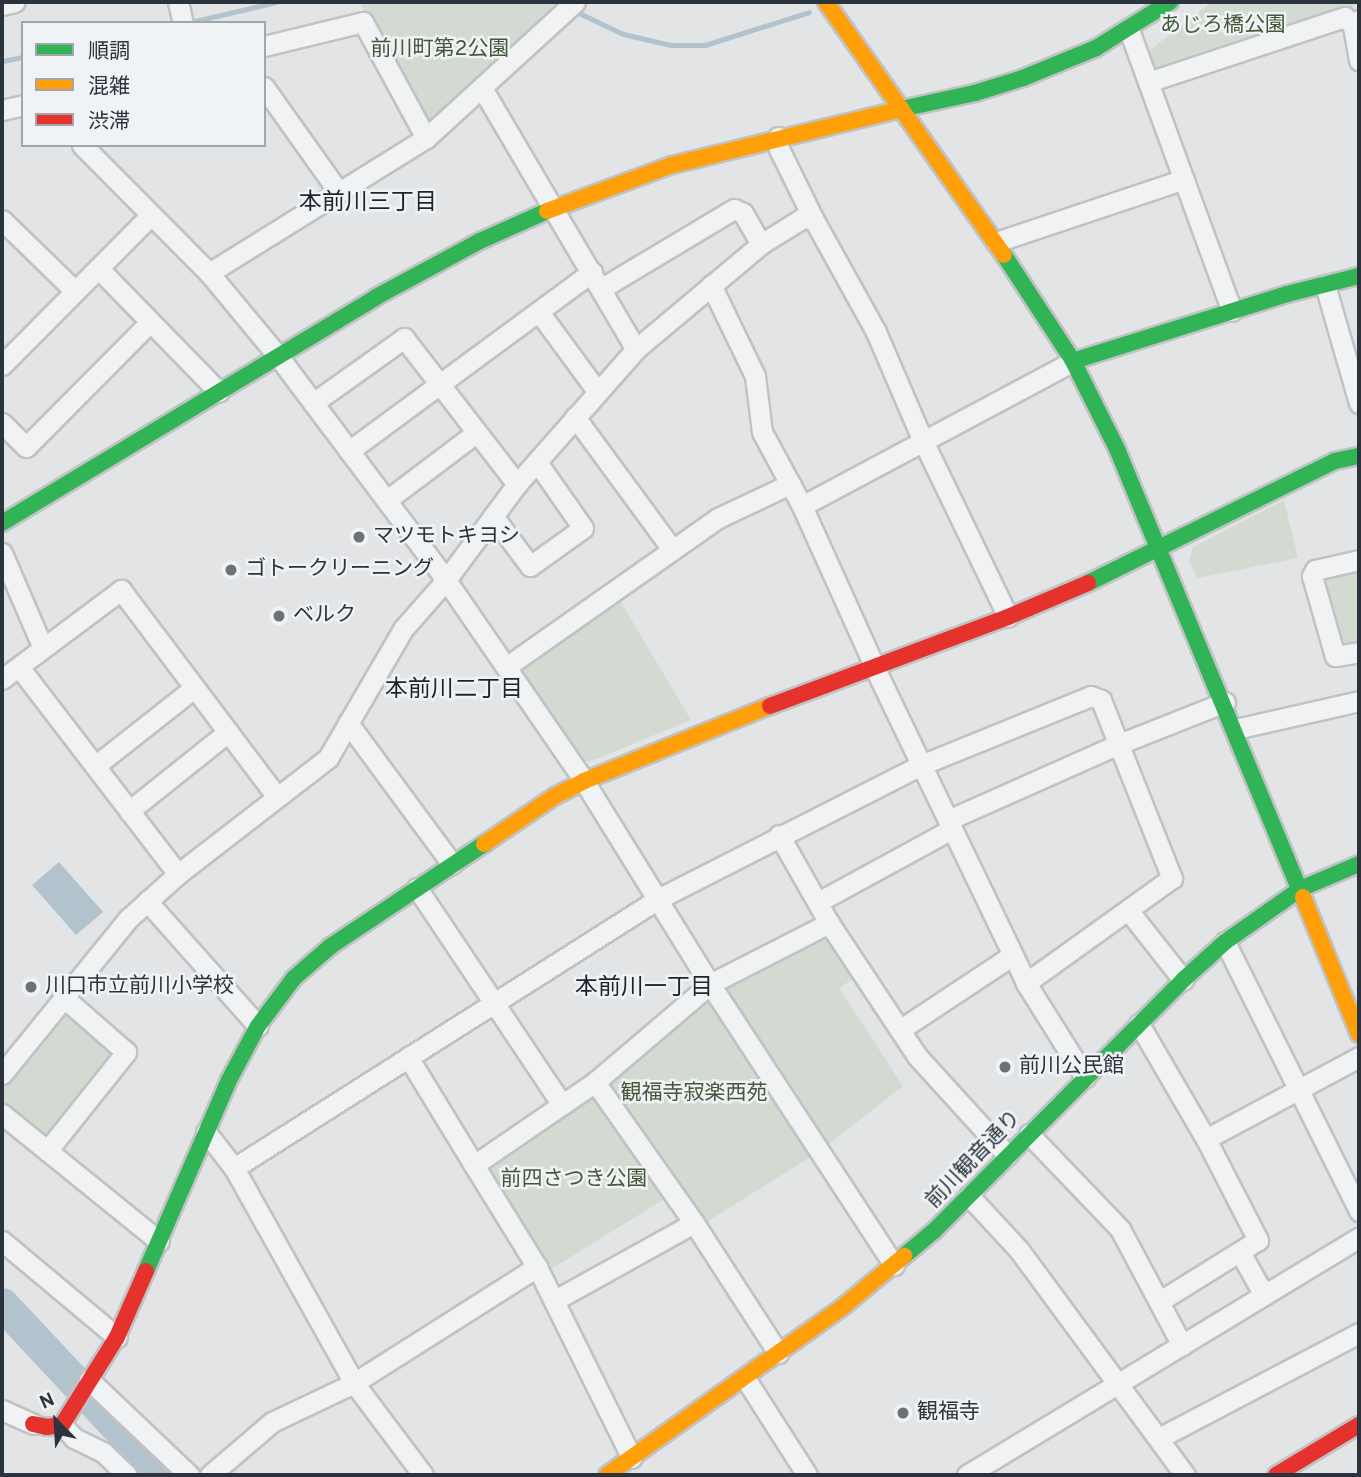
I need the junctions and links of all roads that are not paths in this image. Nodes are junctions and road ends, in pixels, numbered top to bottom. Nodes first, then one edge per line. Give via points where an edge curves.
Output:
1 (15, 2) edge
2 (575, 2) edge
3 (826, 2) edge
4 (1170, 2) edge
5 (2, 5) edge
6 (1356, 23) edge
7 (1129, 30) junction
8 (266, 46) edge
9 (1359, 60) edge
10 (1148, 82) junction
11 (482, 88) junction
12 (266, 90) edge
13 (21, 105) edge
14 (2, 110) edge
15 (902, 110) junction
16 (778, 137) junction
17 (426, 138) junction
18 (84, 147) edge
19 (1184, 179) junction
20 (338, 191) junction
21 (555, 207) junction
22 (150, 216) junction
23 (2, 220) edge
24 (814, 220) junction
25 (996, 242) junction
26 (761, 244) junction
27 (98, 268) junction
28 (209, 273) junction
29 (1359, 276) edge
30 (597, 280) junction
31 (710, 285) junction
32 (1325, 285) junction
33 (75, 291) junction
34 (1232, 311) junction
35 (539, 312) junction
36 (150, 322) junction
37 (636, 349) junction
38 (278, 356) junction
39 (1073, 361) junction
40 (2, 365) edge
41 (438, 386) junction
42 (597, 391) junction
43 (219, 392) junction
44 (313, 403) junction
45 (1359, 403) edge
46 (575, 417) junction
47 (2, 422) edge
48 (476, 433) junction
49 (923, 441) junction
50 (349, 451) junction
51 (1359, 456) edge
52 (537, 462) junction
53 (517, 484) junction
54 (790, 484) junction
55 (387, 500) junction
56 (802, 506) junction
57 (493, 516) junction
58 (2, 523) edge
59 (672, 549) junction
60 (1161, 550) junction
61 (2, 553) edge
62 (1359, 560) edge
63 (446, 580) junction
64 (1008, 617) junction
65 (43, 649) junction
66 (1359, 652) edge
67 (874, 666) junction
68 (19, 667) junction
69 (506, 667) junction
70 (2, 679) edge
71 (194, 688) junction
72 (1359, 701) edge
73 (1225, 702) junction
74 (348, 723) junction
75 (1236, 729) junction
76 (228, 732) junction
77 (1119, 744) junction
78 (921, 765) junction
79 (95, 766) junction
80 (584, 781) junction
81 (276, 796) junction
82 (129, 811) junction
83 (950, 825) junction
84 (779, 835) junction
85 (452, 864) junction
86 (1359, 864) edge
87 (178, 874) junction
88 (417, 888) junction
89 (1300, 889) junction
90 (658, 899) junction
91 (147, 901) junction
92 (818, 902) junction
93 (1128, 910) junction
94 (829, 923) junction
95 (1225, 942) junction
96 (1013, 955) junction
97 (1183, 980) junction
98 (1027, 983) junction
99 (710, 984) junction
100 (63, 997) junction
101 (494, 1003) junction
102 (1139, 1024) junction
103 (258, 1026) junction
104 (901, 1029) junction
105 (1359, 1034) edge
106 (408, 1057) junction
107 (1359, 1057) edge
108 (2, 1074) edge
109 (1085, 1077) junction
110 (595, 1082) junction
111 (1299, 1088) junction
112 (562, 1105) junction
113 (2, 1114) edge
114 (206, 1132) junction
115 (1029, 1134) junction
116 (1206, 1139) junction
117 (47, 1151) junction
118 (1007, 1155) junction
119 (474, 1165) junction
120 (233, 1168) junction
121 (969, 1196) junction
122 (1359, 1211) edge
123 (694, 1223) junction
124 (1359, 1238) edge
125 (2, 1241) edge
126 (159, 1241) junction
127 (1241, 1254) junction
128 (894, 1265) junction
129 (537, 1267) junction
130 (1264, 1296) junction
131 (555, 1300) junction
132 (1160, 1301) junction
133 (1359, 1333) edge
134 (117, 1337) junction
135 (1182, 1345) junction
136 (778, 1353) junction
137 (745, 1378) junction
138 (1119, 1382) junction
139 (88, 1383) junction
140 (354, 1383) junction
141 (2, 1410) edge
142 (33, 1424) joint
143 (62, 1425) junction
144 (1359, 1425) edge
145 (1159, 1438) junction
146 (632, 1458) junction
147 (121, 1473) edge
148 (189, 1475) edge
149 (210, 1475) edge
150 (423, 1475) edge
151 (607, 1475) edge
152 (807, 1475) edge
153 (967, 1475) edge
154 (1185, 1475) edge
155 (1276, 1475) edge

1 - 5 street
2 - 11 street
3 - 15 street
4 - 7 street
6 - 9 street
6 - 10 street via 1345,17
7 - 10 street
7 - 15 street via 1023,78
8 - 17 street via 363,22
10 - 19 street
11 - 17 street
11 - 21 street
12 - 20 street
13 - 14 street
15 - 16 street
15 - 25 street
16 - 21 street via 672,165
16 - 24 street via 779,149
17 - 20 street
18 - 22 street
19 - 25 street
19 - 34 street
20 - 28 street
21 - 30 street
21 - 38 street via 433,266
22 - 27 street
22 - 28 street
23 - 33 street
24 - 26 street via 803,218
24 - 49 street via 876,332
25 - 39 street
26 - 30 street via 743,213 733,209
26 - 31 street
27 - 33 street
27 - 36 street
28 - 38 street
29 - 32 street
30 - 35 street
30 - 37 street
31 - 37 street
31 - 54 street via 755,376 762,432
32 - 34 street
32 - 45 street
33 - 40 street
34 - 39 street
35 - 41 street
35 - 42 street
36 - 43 street
36 - 47 street via 26,447
37 - 42 street
38 - 43 street
38 - 44 street
39 - 49 street
39 - 60 street
41 - 44 street via 404,338
41 - 48 street
41 - 50 street
42 - 46 street
43 - 58 street
44 - 50 street
46 - 52 street
46 - 59 street
48 - 53 street
48 - 55 street
49 - 56 street
49 - 64 street
50 - 55 street
51 - 60 street via 1335,461 1289,482
52 - 53 street
52 - 57 street via 583,528 530,566
53 - 57 street
54 - 56 street
54 - 59 street via 718,518
55 - 63 street
56 - 67 street
57 - 63 street
59 - 69 street
60 - 64 street
60 - 73 street
61 - 65 street
62 - 66 street via 1315,570 1312,576 1335,656
63 - 69 street
63 - 74 street via 403,629
64 - 67 street
65 - 68 street
65 - 71 street via 121,590
67 - 78 street
67 - 80 street
68 - 70 street
68 - 79 street
69 - 80 street
71 - 76 street
71 - 79 street
72 - 75 street
73 - 75 street
73 - 77 street
74 - 81 street via 328,758
74 - 85 street
75 - 89 street
76 - 81 street
76 - 82 street
77 - 78 street via 1101,700 1091,696
77 - 83 street
77 - 93 street via 1172,878
78 - 83 street
78 - 84 street
79 - 82 street
80 - 85 street
80 - 90 street
81 - 87 street
82 - 87 street
83 - 92 street
83 - 96 street
84 - 90 street
84 - 92 street
85 - 88 street
86 - 89 street, 前川観音通り
87 - 91 street
88 - 101 street
88 - 103 street via 331,946 294,978
89 - 95 street, 前川観音通り
89 - 105 street
90 - 99 street
90 - 101 street
91 - 100 street
91 - 103 street
92 - 94 street
93 - 97 street
93 - 98 street
94 - 99 street
94 - 104 street
95 - 97 street, 前川観音通り
95 - 111 street
96 - 98 street
96 - 104 street
97 - 102 street, 前川観音通り
98 - 109 street
99 - 110 street
99 - 128 street
100 - 108 street
100 - 117 street via 126,1052
101 - 106 street
101 - 112 street
102 - 109 street, 前川観音通り
102 - 116 street
103 - 114 street
104 - 118 street via 917,1056
106 - 119 street
106 - 120 street
107 - 111 street
109 - 115 street, 前川観音通り
110 - 112 street
110 - 123 street
111 - 116 street
111 - 122 street
112 - 119 street
113 - 117 street
114 - 120 street
114 - 126 street
115 - 118 street, 前川観音通り
115 - 132 street via 1120,1229
116 - 127 street via 1258,1241
117 - 126 street
118 - 121 street, 前川観音通り
119 - 129 street
120 - 140 street
121 - 128 street, 前川観音通り
121 - 138 street via 1018,1250
123 - 131 street
123 - 136 street
124 - 130 street
125 - 134 street
126 - 134 street
127 - 130 street
127 - 132 street
128 - 136 street, 前川観音通り
129 - 131 street
129 - 140 street
130 - 135 street
131 - 146 street
132 - 135 street
133 - 145 street
134 - 139 street
135 - 138 street
136 - 137 street, 前川観音通り
137 - 146 street, 前川観音通り
137 - 152 street
138 - 145 street
138 - 153 street
139 - 143 street
139 - 148 street
140 - 149 street via 272,1422
140 - 150 street
141 - 142 street
142 - 143 street
143 - 147 street via 74,1438 103,1452
144 - 155 street
145 - 154 street
146 - 151 street, 前川観音通り

